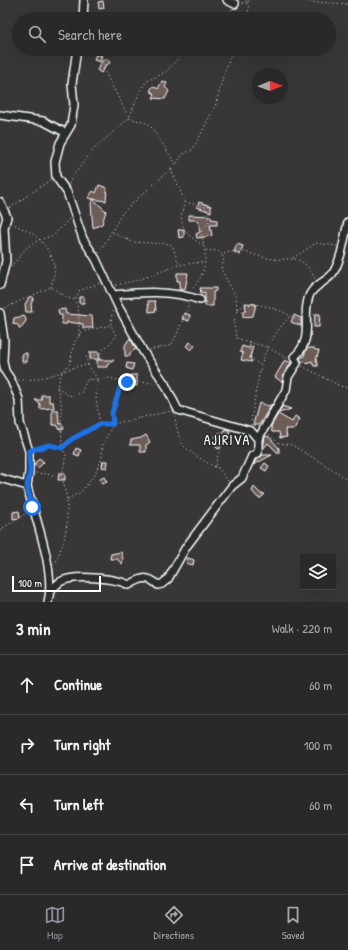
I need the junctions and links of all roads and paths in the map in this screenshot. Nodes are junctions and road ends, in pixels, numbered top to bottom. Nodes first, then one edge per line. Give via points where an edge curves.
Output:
1 (84, 0) edge
2 (227, 0) edge
3 (252, 0) edge
4 (306, 0) edge
5 (246, 1) edge
6 (235, 4) dead end
7 (348, 4) edge
8 (83, 12) edge
9 (248, 12) edge
10 (76, 56) edge
11 (97, 56) edge
12 (181, 56) edge
13 (231, 56) edge
14 (0, 115) edge
15 (129, 118) junction
16 (66, 133) junction
17 (176, 164) junction
18 (171, 168) junction
19 (56, 176) junction
20 (67, 192) junction
21 (0, 202) edge
22 (185, 202) junction
23 (75, 212) junction
24 (7, 217) junction
25 (348, 222) edge
26 (113, 232) junction
27 (39, 240) junction
28 (204, 246) junction
29 (342, 247) junction
30 (205, 250) junction
31 (222, 255) junction
32 (292, 258) junction
33 (96, 259) junction
34 (204, 262) junction
35 (179, 265) junction
36 (9, 270) dead end
37 (108, 284) junction
38 (0, 285) edge
39 (318, 285) junction
40 (51, 287) junction
41 (113, 295) junction
42 (188, 296) junction
43 (75, 300) junction
44 (200, 300) dead end
45 (118, 306) junction
46 (0, 309) edge
47 (237, 310) junction
48 (0, 313) edge
49 (290, 316) junction
50 (111, 325) junction
51 (308, 326) junction
52 (79, 336) junction
53 (144, 353) junction
54 (88, 365) junction
55 (261, 366) junction
56 (62, 372) junction
57 (11, 380) junction
58 (98, 380) junction
59 (122, 381) junction
60 (165, 384) junction
61 (57, 387) junction
62 (178, 410) junction
63 (100, 424) junction
64 (113, 424) junction
65 (235, 428) junction
66 (251, 432) junction
67 (258, 439) junction
68 (62, 448) junction
69 (29, 451) junction
70 (218, 468) junction
71 (30, 472) junction
72 (62, 476) junction
73 (0, 478) edge
74 (348, 482) edge
75 (27, 486) junction
76 (232, 486) junction
77 (68, 499) junction
78 (32, 507) junction
79 (0, 530) edge
80 (50, 571) junction
81 (51, 590) junction
82 (48, 602) edge

1 - 8 street
2 - 6 street
3 - 5 path
4 - 7 path
5 - 9 path
10 - 16 street via 72,84 74,105 71,124
11 - 15 path via 103,60 105,72
12 - 15 path via 166,72 147,80
13 - 17 path via 216,104 206,125 192,150 183,154
14 - 16 street via 43,121
15 - 17 path via 149,124
15 - 20 path via 94,149 72,177
16 - 19 street via 60,143 55,162
17 - 18 path
18 - 22 path
18 - 26 path via 123,212
19 - 20 street
19 - 24 path via 8,209
20 - 23 street
21 - 24 street
22 - 28 path via 182,210 184,230
22 - 28 path via 206,207 209,221 201,233
23 - 27 path via 54,235
23 - 33 street via 83,239
24 - 27 path
24 - 38 street via 4,228 6,261
25 - 29 street
26 - 33 path
26 - 35 path via 132,242 170,244
27 - 36 path via 27,247
27 - 40 path via 46,247 55,266
28 - 30 path
29 - 32 path via 316,243
29 - 39 street via 333,274
30 - 31 path via 218,251
30 - 34 path
31 - 32 path via 238,250 269,259
31 - 47 path via 224,259 221,269 236,297
32 - 39 path via 306,265
33 - 37 street
34 - 35 path
34 - 42 path via 204,273
35 - 37 path via 138,280
37 - 41 street
37 - 43 path via 86,287 79,291
39 - 51 street via 310,294
40 - 43 path
40 - 46 path
41 - 42 street via 142,292
41 - 45 street
42 - 44 street
42 - 53 path via 188,308 173,342 168,346 151,348
43 - 52 path via 79,312
45 - 50 path via 111,314
45 - 53 street
47 - 49 path via 243,305 272,306
47 - 55 path via 234,323 236,338 249,342 251,358
48 - 57 street via 4,340 3,361 5,371
49 - 51 path
49 - 55 path via 267,347
50 - 52 path via 82,332
50 - 54 path via 116,336 100,354 86,357
51 - 67 street via 302,350 294,357 296,363 288,377 286,390
52 - 56 path via 74,343 70,364
53 - 60 street
54 - 56 path
54 - 58 path
55 - 66 path
56 - 57 path via 24,380
56 - 61 path
57 - 69 street via 19,399 20,423
58 - 59 path via 109,378
58 - 61 path via 88,379 81,393 69,396
58 - 63 path via 96,399
59 - 60 path
59 - 64 path via 112,413
60 - 62 street
61 - 68 path via 61,401
62 - 64 path
62 - 65 street
62 - 70 path via 174,417 184,447
63 - 64 path
63 - 68 path via 72,439
64 - 77 path via 102,446 102,458 94,476 81,492
65 - 66 street
65 - 70 path via 218,454
66 - 67 street
67 - 74 path via 267,434 279,444 292,445 340,474
67 - 76 street via 258,453 252,456 242,478
68 - 69 path via 49,445
68 - 72 path via 66,454
69 - 71 street
70 - 76 path
71 - 72 path
71 - 75 street
72 - 77 path
73 - 75 street
75 - 78 street
76 - 81 street via 162,584 158,585 148,577 129,585 107,578 69,578
77 - 80 path via 64,540 58,560
78 - 79 path via 19,520 12,521
78 - 80 street
80 - 81 street
81 - 82 street

